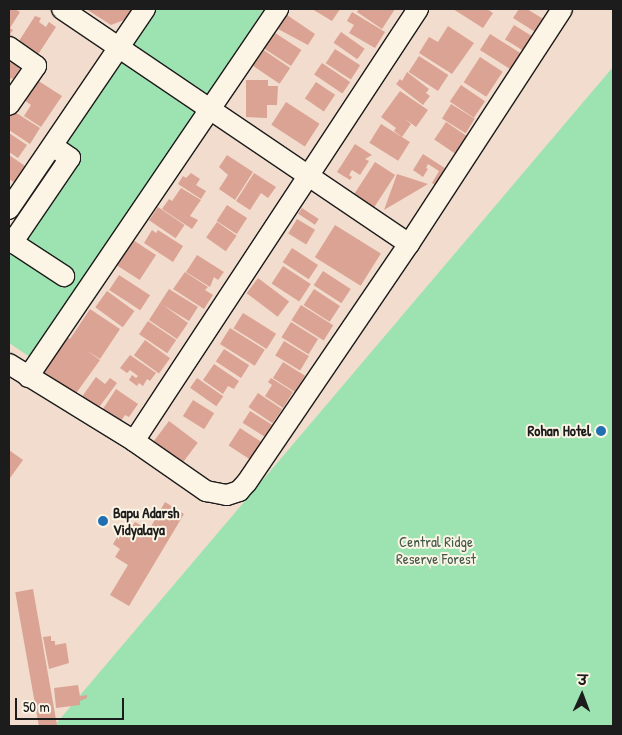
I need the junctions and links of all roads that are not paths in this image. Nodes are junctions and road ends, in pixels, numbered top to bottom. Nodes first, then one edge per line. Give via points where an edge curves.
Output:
1 (62, 9) edge
2 (146, 9) edge
3 (278, 9) edge
4 (418, 9) edge
5 (562, 9) edge
6 (9, 47) edge
7 (120, 48) junction
8 (9, 105) edge
9 (210, 109) junction
10 (53, 146) junction
11 (307, 176) junction
12 (24, 188) junction
13 (41, 200) junction
14 (9, 209) edge
15 (10, 241) edge
16 (409, 244) junction
17 (64, 276) dead end
18 (9, 364) edge
19 (28, 377) junction
20 (134, 441) junction

1 - 7 street
2 - 7 street
3 - 9 street
4 - 11 street
5 - 16 street
6 - 8 street via 36,66
7 - 9 street
7 - 10 street
9 - 11 street
9 - 19 street
10 - 12 street
10 - 13 street via 70,158
11 - 16 street
11 - 20 street
12 - 13 street
12 - 14 street
13 - 15 street
15 - 17 street
16 - 20 street via 239,491 227,495 206,491
18 - 19 street
19 - 20 street

